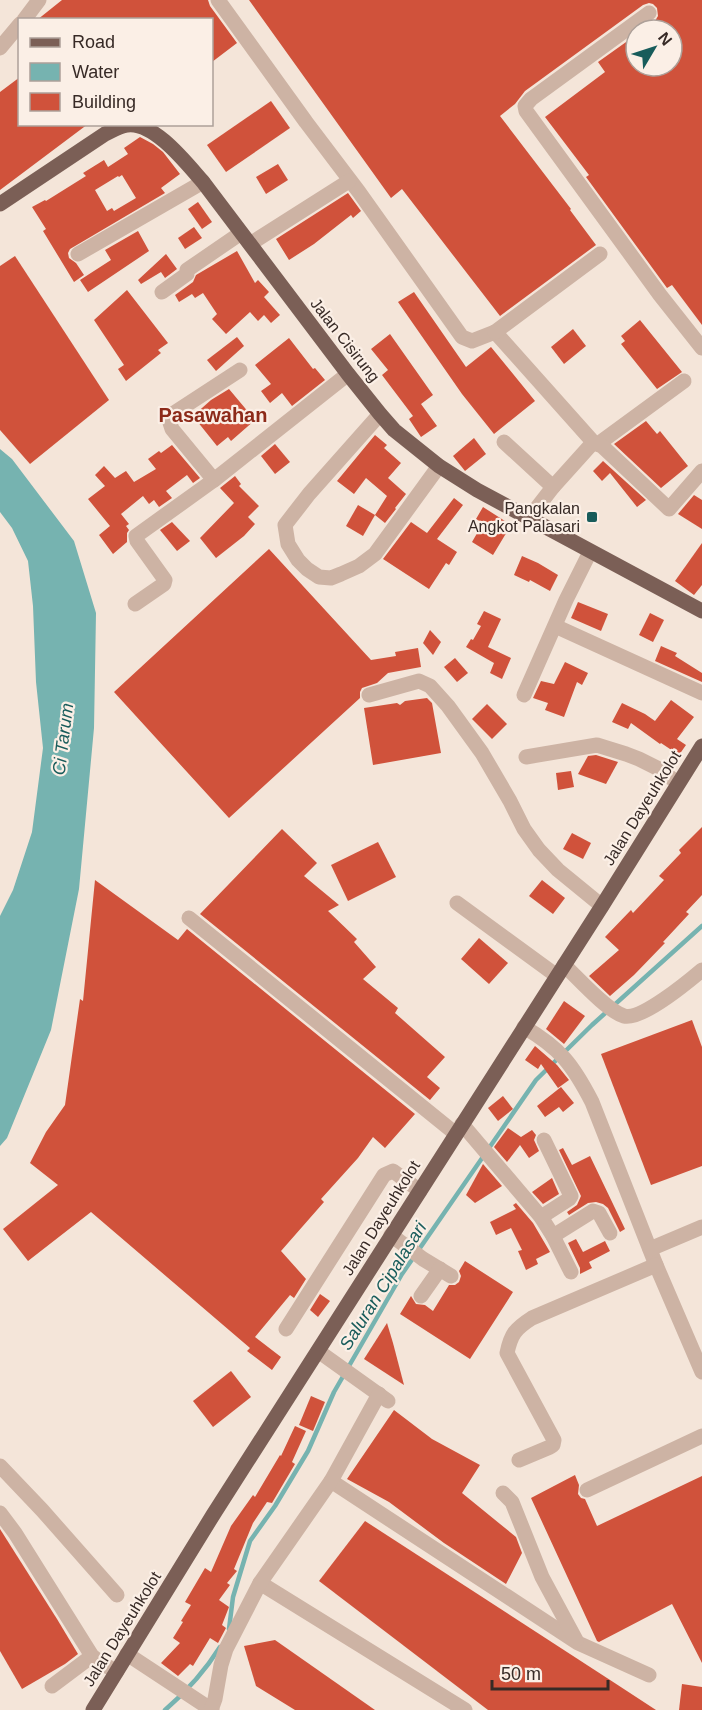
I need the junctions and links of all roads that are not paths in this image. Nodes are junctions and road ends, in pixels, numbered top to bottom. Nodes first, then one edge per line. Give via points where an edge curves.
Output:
1 (39, 0) edge
2 (218, 0) edge
3 (649, 13) dead end
4 (26, 18) edge
5 (18, 26) edge
6 (0, 48) edge
7 (125, 126) edge
8 (134, 126) edge
9 (349, 181) junction
10 (203, 182) junction
11 (0, 204) edge
12 (246, 238) junction
13 (78, 254) dead end
14 (600, 254) dead end
15 (162, 292) dead end
16 (495, 332) junction
17 (702, 348) edge
18 (240, 370) dead end
19 (348, 374) junction
20 (684, 381) dead end
21 (380, 414) junction
22 (504, 442) dead end
23 (596, 444) junction
24 (439, 466) junction
25 (702, 471) edge
26 (214, 480) junction
27 (553, 487) junction
28 (529, 518) junction
29 (590, 552) junction
30 (135, 604) dead end
31 (702, 611) edge
32 (555, 626) junction
33 (702, 693) edge
34 (369, 695) dead end
35 (524, 695) dead end
36 (699, 755) edge
37 (526, 757) dead end
38 (678, 783) junction
39 (457, 903) dead end
40 (602, 906) junction
41 (189, 918) dead end
42 (560, 970) junction
43 (702, 970) edge
44 (524, 1028) junction
45 (459, 1129) junction
46 (544, 1140) dead end
47 (420, 1191) junction
48 (541, 1217) junction
49 (702, 1227) edge
50 (610, 1233) dead end
51 (391, 1235) junction
52 (553, 1236) junction
53 (650, 1249) junction
54 (656, 1265) junction
55 (571, 1272) dead end
56 (421, 1296) dead end
57 (286, 1329) dead end
58 (324, 1355) junction
59 (702, 1372) edge
60 (702, 1436) edge
61 (519, 1460) dead end
62 (0, 1466) edge
63 (332, 1481) junction
64 (587, 1490) dead end
65 (503, 1493) dead end
66 (0, 1513) edge
67 (260, 1583) junction
68 (117, 1595) dead end
69 (578, 1643) junction
70 (127, 1654) junction
71 (92, 1656) junction
72 (117, 1671) junction
73 (649, 1675) dead end
74 (52, 1686) dead end
75 (93, 1710) edge
76 (212, 1710) edge
77 (465, 1710) edge

1 - 4 street
2 - 9 street
3 - 17 street via 525,106 619,240
5 - 6 street
7 - 11 main road, Jalan Cisirung via 105,134
8 - 10 main road, Jalan Cisirung via 153,133
9 - 12 street
9 - 16 street via 462,337 472,341
10 - 12 main road, Jalan Cisirung
10 - 13 street
12 - 15 street via 187,270 187,274
12 - 19 main road, Jalan Cisirung
14 - 16 street
16 - 23 street
18 - 26 street via 169,420
19 - 21 main road, Jalan Cisirung
19 - 26 street
20 - 23 street
21 - 24 main road, Jalan Cisirung
21 - 24 street via 285,525 288,544 307,569 319,577 331,578 375,554
22 - 27 street
23 - 25 street via 669,509
23 - 27 street
24 - 28 main road, Jalan Cisirung
26 - 30 street via 136,536 165,582
27 - 28 street
28 - 29 main road, Jalan Cisirung
29 - 31 main road, Jalan Cisirung
29 - 32 street
32 - 33 street
32 - 35 street
34 - 40 street via 419,681 430,686 482,753 539,850
36 - 38 main road, Jalan Dayeuhkolot
37 - 38 street via 597,746 639,759
38 - 40 main road, Jalan Dayeuhkolot
39 - 42 street
40 - 42 main road, Jalan Dayeuhkolot
41 - 45 street
42 - 43 street via 611,1008 633,1017 674,993
42 - 44 main road, Jalan Dayeuhkolot
44 - 45 main road, Jalan Dayeuhkolot
44 - 53 street via 549,1042 566,1058 582,1083
45 - 47 main road, Jalan Dayeuhkolot
45 - 48 street via 482,1148
46 - 48 street via 571,1196
47 - 51 main road, Jalan Dayeuhkolot
47 - 57 street via 393,1172 384,1174
48 - 52 street
49 - 53 street
50 - 52 street via 593,1211
51 - 56 street via 446,1273
51 - 58 main road, Jalan Dayeuhkolot
52 - 55 street
53 - 54 street
54 - 59 street
54 - 61 street via 517,1328 507,1353 554,1440 553,1445
58 - 63 street via 379,1393
58 - 70 main road, Jalan Dayeuhkolot
60 - 64 street
62 - 68 street
63 - 67 street
63 - 69 street
65 - 69 street via 512,1502 542,1577
66 - 71 street
67 - 76 street via 226,1649
67 - 77 street
69 - 73 street
70 - 72 main road, Jalan Dayeuhkolot
70 - 76 street
71 - 72 street
71 - 74 street
72 - 75 main road, Jalan Dayeuhkolot

